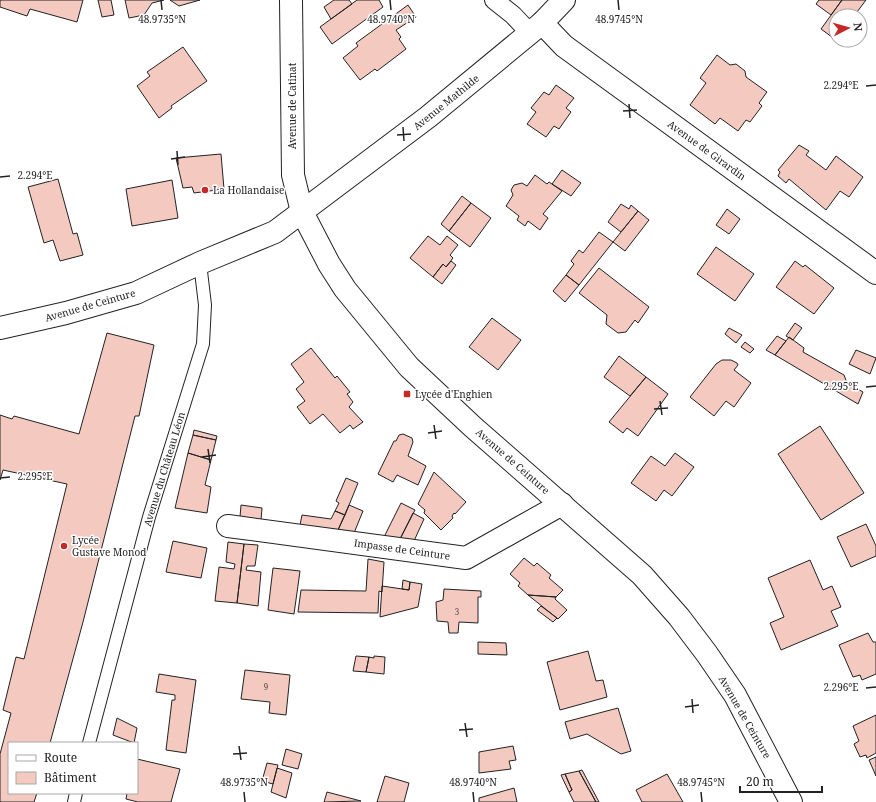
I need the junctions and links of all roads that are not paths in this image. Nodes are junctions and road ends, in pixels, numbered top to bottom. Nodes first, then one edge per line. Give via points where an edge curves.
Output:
1 (291, 0) edge
2 (494, 0) edge
3 (564, 0) edge
4 (536, 28) junction
5 (302, 212) junction
6 (200, 263) junction
7 (876, 273) edge
8 (0, 315) edge
9 (0, 328) edge
10 (562, 504) junction
11 (228, 526) dead end
12 (90, 742) edge
13 (791, 802) edge

1 - 5 street, Avenue de Catinat via 292,156 294,184
2 - 4 street, Avenue de Girardin
3 - 4 street, Avenue Mathilde
4 - 5 street, Avenue Mathilde via 402,138
4 - 7 street, Avenue de Girardin
5 - 6 street, Avenue de Ceinture via 275,232
5 - 10 street, Avenue de Ceinture via 345,289 409,367 473,427
6 - 8 street, Avenue de Ceinture via 82,297
6 - 9 street, Avenue de Ceinture via 136,293
6 - 12 lane, Avenue du Château Léon via 205,305 202,344 148,517
10 - 11 street, Impasse de Ceinture via 466,558
10 - 13 street, Avenue de Ceinture via 642,576 698,641 735,694

